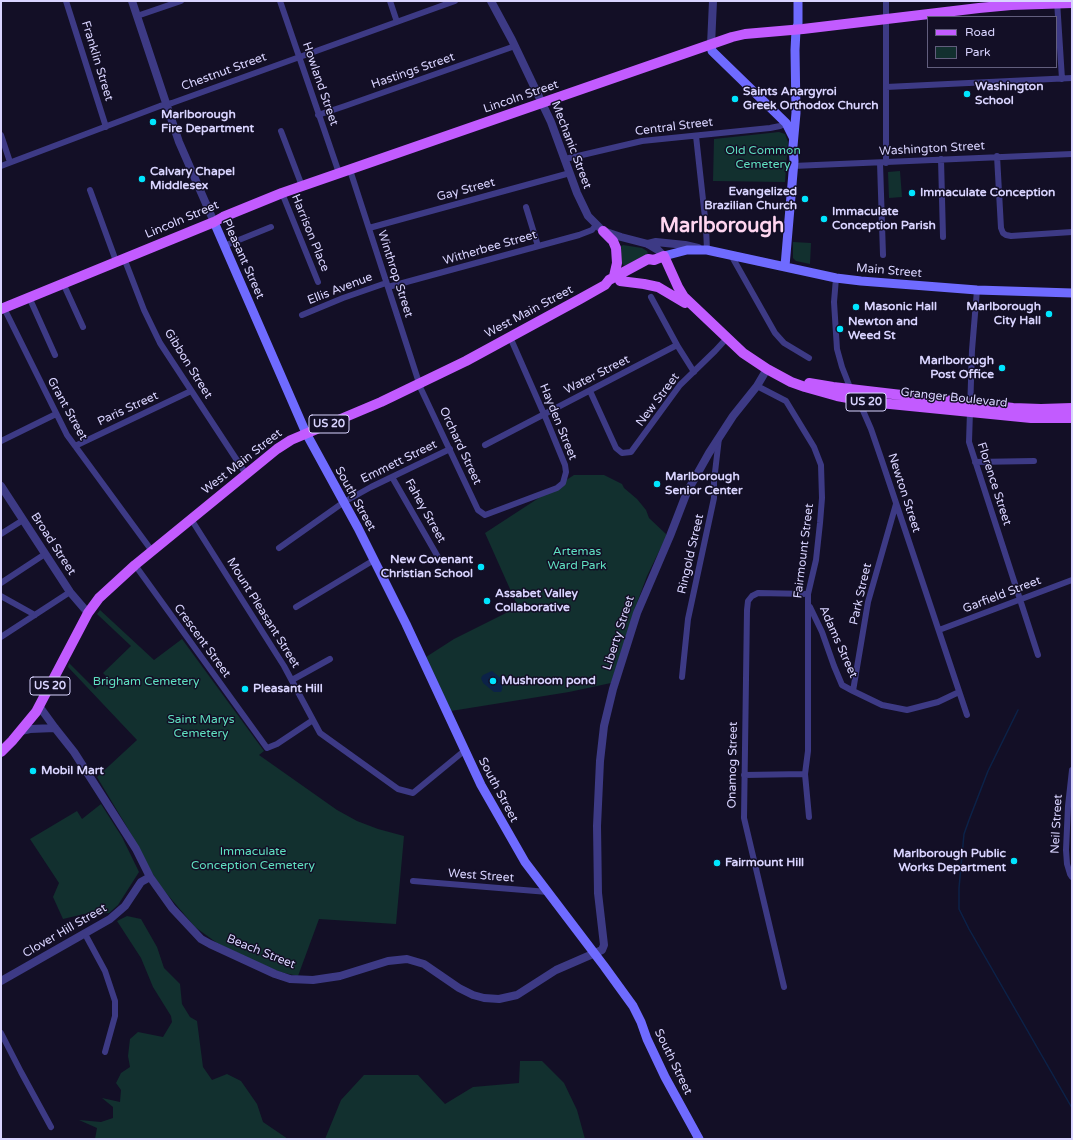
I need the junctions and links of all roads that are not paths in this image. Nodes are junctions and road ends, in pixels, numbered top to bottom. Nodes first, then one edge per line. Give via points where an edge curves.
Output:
1 (66, 1) edge
2 (132, 1) edge
3 (181, 1) edge
4 (280, 1) edge
5 (390, 1) edge
6 (455, 1) edge
7 (491, 1) edge
8 (713, 1) edge
9 (798, 1) edge
10 (886, 1) edge
11 (1057, 2) edge
12 (1072, 3) edge
13 (137, 16) junction
14 (886, 18) junction
15 (397, 22) junction
16 (796, 30) junction
17 (711, 45) junction
18 (515, 46) junction
19 (299, 57) junction
20 (1072, 78) edge
21 (1062, 79) junction
22 (886, 87) junction
23 (166, 104) junction
24 (542, 104) junction
25 (318, 114) junction
26 (786, 123) junction
27 (106, 127) junction
28 (281, 131) dead end
29 (1, 135) edge
30 (696, 136) junction
31 (794, 138) junction
32 (1072, 154) edge
33 (997, 156) junction
34 (564, 159) junction
35 (941, 159) junction
36 (10, 162) junction
37 (883, 163) junction
38 (1, 166) edge
39 (793, 166) junction
40 (350, 170) junction
41 (339, 173) junction
42 (570, 173) junction
43 (302, 186) junction
44 (90, 190) dead end
45 (282, 193) junction
46 (526, 206) dead end
47 (214, 222) junction
48 (271, 227) dead end
49 (369, 228) junction
50 (600, 228) junction
51 (1072, 232) edge
52 (943, 237) dead end
53 (648, 244) junction
54 (224, 246) junction
55 (538, 246) junction
56 (707, 250) junction
57 (731, 255) junction
58 (883, 255) dead end
59 (659, 258) junction
60 (120, 260) junction
61 (785, 266) junction
62 (836, 278) junction
63 (617, 279) junction
64 (318, 282) dead end
65 (64, 283) junction
66 (387, 285) junction
67 (978, 290) junction
68 (1072, 293) edge
69 (29, 297) junction
70 (651, 297) dead end
71 (2, 308) edge
72 (698, 312) junction
73 (302, 315) dead end
74 (83, 327) dead end
75 (510, 336) junction
76 (727, 338) junction
77 (677, 345) junction
78 (55, 355) dead end
79 (809, 358) dead end
80 (767, 369) junction
81 (694, 372) junction
82 (419, 384) junction
83 (757, 386) junction
84 (850, 389) junction
85 (191, 391) junction
86 (590, 391) junction
87 (859, 400) junction
88 (970, 408) junction
89 (1072, 408) edge
90 (56, 414) junction
91 (544, 415) junction
92 (1072, 418) edge
93 (306, 433) junction
94 (720, 437) junction
95 (1, 441) edge
96 (485, 445) dead end
97 (75, 446) junction
98 (450, 449) junction
99 (1034, 461) dead end
100 (975, 462) junction
101 (246, 474) junction
102 (392, 477) junction
103 (1, 486) edge
104 (344, 502) junction
105 (896, 503) junction
106 (485, 515) joint
107 (191, 519) junction
108 (23, 520) junction
109 (1, 534) edge
110 (279, 548) dead end
111 (152, 551) junction
112 (45, 554) junction
113 (438, 557) dead end
114 (374, 560) junction
115 (135, 565) junction
116 (1072, 580) edge
117 (1, 583) edge
118 (70, 592) junction
119 (808, 594) junction
120 (1, 596) edge
121 (1020, 600) junction
122 (808, 604) junction
123 (296, 607) dead end
124 (88, 613) junction
125 (35, 615) junction
126 (939, 630) junction
127 (1, 637) edge
128 (1038, 655) dead end
129 (330, 659) dead end
130 (682, 677) dead end
131 (292, 680) junction
132 (853, 691) junction
133 (959, 692) junction
134 (39, 706) junction
135 (967, 715) dead end
136 (313, 720) junction
137 (55, 728) junction
138 (20, 731) junction
139 (464, 750) junction
140 (1, 752) edge
141 (1072, 770) edge
142 (805, 774) junction
143 (744, 775) junction
144 (809, 817) dead end
145 (1069, 832) edge
146 (150, 877) junction
147 (1072, 877) edge
148 (413, 881) dead end
149 (548, 892) junction
150 (85, 934) junction
151 (594, 953) junction
152 (1, 981) edge
153 (784, 987) dead end
154 (1, 1033) edge
155 (105, 1052) dead end
156 (51, 1127) dead end
157 (699, 1139) edge

1 - 27 street, Franklin Street
2 - 13 street, Pleasant Street
3 - 13 street
4 - 19 street, Howland Street
5 - 15 street
6 - 15 street, Chestnut Street
7 - 18 street, Mechanic Street
8 - 17 street
9 - 16 main road
10 - 14 street
11 - 12 main road, Lincoln Street
11 - 14 main road, Lincoln Street
11 - 21 street
13 - 23 street, Pleasant Street
14 - 16 main road, Lincoln Street
14 - 22 street
15 - 19 street, Chestnut Street
16 - 17 main road, Lincoln Street via 745,34
16 - 31 main road
17 - 24 main road, Lincoln Street
17 - 26 main road via 712,51
18 - 24 street, Mechanic Street
18 - 25 street, Hastings Street
19 - 23 street, Chestnut Street
19 - 25 street, Howland Street
20 - 21 street
21 - 22 street
22 - 37 street
23 - 27 street, Chestnut Street
23 - 47 street, Pleasant Street via 179,142
24 - 34 street, Mechanic Street
24 - 40 main road, Lincoln Street
25 - 41 street, Howland Street
26 - 30 street, Central Street via 770,128
26 - 31 main road
27 - 36 street, Chestnut Street
28 - 43 street
29 - 36 street
30 - 34 street, Central Street via 642,141
30 - 56 street
31 - 39 main road
32 - 33 street, Washington Street
33 - 35 street, Washington Street
33 - 51 street via 1001,228 1006,235
34 - 42 street, Mechanic Street
35 - 37 street, Washington Street
35 - 52 street
36 - 38 street, Chestnut Street
37 - 39 street, Washington Street
37 - 58 street
39 - 61 main road
40 - 41 main road, Lincoln Street
40 - 49 street, Winthrop Street
41 - 43 main road, Lincoln Street
42 - 49 street, Gay Street
42 - 50 street, Mechanic Street via 583,207
43 - 45 main road, Lincoln Street
44 - 60 street, Gibbon Street
45 - 47 main road, Lincoln Street
45 - 64 street, Harrison Place
46 - 55 street
47 - 54 main road, Pleasant Street
47 - 60 main road, Lincoln Street
48 - 54 street
49 - 66 street, Winthrop Street
50 - 53 street
50 - 55 street, Witherbee Street
50 - 63 main road via 613,241 616,248
53 - 56 street via 656,242
53 - 59 street via 658,250
54 - 93 main road, Pleasant Street
55 - 66 street, Witherbee Street
56 - 57 main road, Main Street
56 - 59 main road, West Main Street via 687,250
57 - 61 main road, Main Street
57 - 79 street via 775,333 784,343
59 - 63 main road, West Main Street / US 20 via 648,259
59 - 72 main road, Granger Boulevard / US 20 via 681,293
60 - 65 main road, Lincoln Street
60 - 85 street, Gibbon Street via 160,343
61 - 62 main road, Main Street
62 - 67 main road, Main Street via 883,284
62 - 84 street, Newton Street via 834,302 837,349
63 - 72 main road, US 20 via 658,287
63 - 75 main road, West Main Street / US 20 via 609,280 605,285
65 - 69 main road, Lincoln Street
65 - 74 street
66 - 73 street, Ellis Avenue via 343,298
66 - 82 street, Winthrop Street
67 - 68 main road, Main Street
67 - 88 street, Florence Street
69 - 71 main road, Lincoln Street
69 - 78 street
70 - 77 street
71 - 90 street, Grant Street
72 - 76 main road, Granger Boulevard / US 20
75 - 82 main road, West Main Street / US 20
75 - 91 street, Hayden Street
76 - 80 main road, Granger Boulevard / US 20
76 - 81 street, New Street
77 - 81 street
77 - 86 street, Water Street
80 - 83 street, Liberty Street
80 - 84 main road, Granger Boulevard / US 20 via 807,382
80 - 87 main road, Granger Boulevard / US 20 via 805,388
81 - 86 street, New Street via 680,385 631,452 622,453 616,448
82 - 93 main road, West Main Street / US 20
82 - 98 street, Orchard Street
83 - 94 street, Liberty Street
83 - 119 street, Fairmount Street via 786,401 814,447 821,465 820,523 816,560
84 - 87 street, Newton Street
84 - 88 main road, Granger Boulevard / US 20
85 - 97 street, Paris Street
85 - 101 street, Gibbon Street
86 - 91 street, Water Street
87 - 88 main road, Granger Boulevard / US 20
87 - 105 street, Newton Street
88 - 89 main road, Granger Boulevard / US 20
88 - 92 main road, Granger Boulevard / US 20 via 1031,418
88 - 100 street, Florence Street via 969,442
90 - 95 street
90 - 97 street, Grant Street
91 - 96 street, Water Street
91 - 106 street, Hayden Street via 565,465 563,483 546,493
93 - 101 main road, West Main Street / US 20 via 284,444
93 - 104 main road, South Street
94 - 130 street, Ringold Street via 714,498 688,619
94 - 151 street, Liberty Street via 687,492 643,596 604,726 597,826 598,893 604,945 602,950
97 - 111 street, Grant Street
98 - 102 street, Emmett Street
98 - 106 street, Orchard Street via 478,510
99 - 100 street
100 - 121 street, Florence Street
101 - 107 main road, West Main Street / US 20
102 - 104 street, Emmett Street
102 - 113 street, Fahey Street
103 - 108 street, Broad Street
104 - 110 street, Emmett Street
104 - 114 main road, South Street
105 - 126 street, Newton Street
105 - 132 street, Park Street via 868,602
107 - 111 main road, West Main Street / US 20
107 - 131 street, Mount Pleasant Street
108 - 109 street
108 - 112 street, Broad Street
111 - 115 main road, West Main Street / US 20
112 - 117 street
112 - 118 street, Broad Street
114 - 123 street
114 - 139 main road, South Street
115 - 124 main road, West Main Street / US 20 via 99,598
115 - 136 street, Crescent Street via 267,748
116 - 121 street, Garfield Street
118 - 124 street, Broad Street
118 - 125 street
119 - 122 street, Fairmount Street
119 - 143 street, Onamog Street via 764,593 752,596 748,601
120 - 125 street
121 - 126 street, Garfield Street
121 - 128 street, Florence Street
122 - 132 street, Adams Street via 822,632 842,685
122 - 142 street, Fairmount Street via 808,751
124 - 134 main road, West Main Street / US 20
125 - 127 street
126 - 133 street, Newton Street
129 - 131 street
131 - 136 street, Mount Pleasant Street
132 - 133 street, Adams Street via 882,705 907,710 938,702
133 - 135 street, Newton Street
134 - 137 street, Beach Street
134 - 138 main road, West Main Street / US 20
136 - 139 street, Mount Pleasant Street via 320,733 398,789 413,793
137 - 138 street
137 - 146 street, Beach Street via 74,752 136,849
138 - 140 main road, West Main Street / US 20
139 - 149 main road, South Street via 480,786 519,852
141 - 145 street, Neil Street
142 - 143 street
142 - 144 street, Fairmount Street
143 - 153 street, Onamog Street via 744,818
145 - 147 street, Neil Street via 1067,864
146 - 150 street, Clover Hill Street via 141,882 117,914
146 - 151 street, Beach Street via 175,912 201,939 290,979 313,980 340,976 388,961 407,959 424,964 468,993 484,998 503,998 517,995 556,970
148 - 149 street, West Street
149 - 151 main road, South Street
150 - 152 street, Clover Hill Street
150 - 155 street via 105,971 115,1001 115,1016
151 - 157 main road, South Street via 633,1006 665,1077
154 - 156 street

